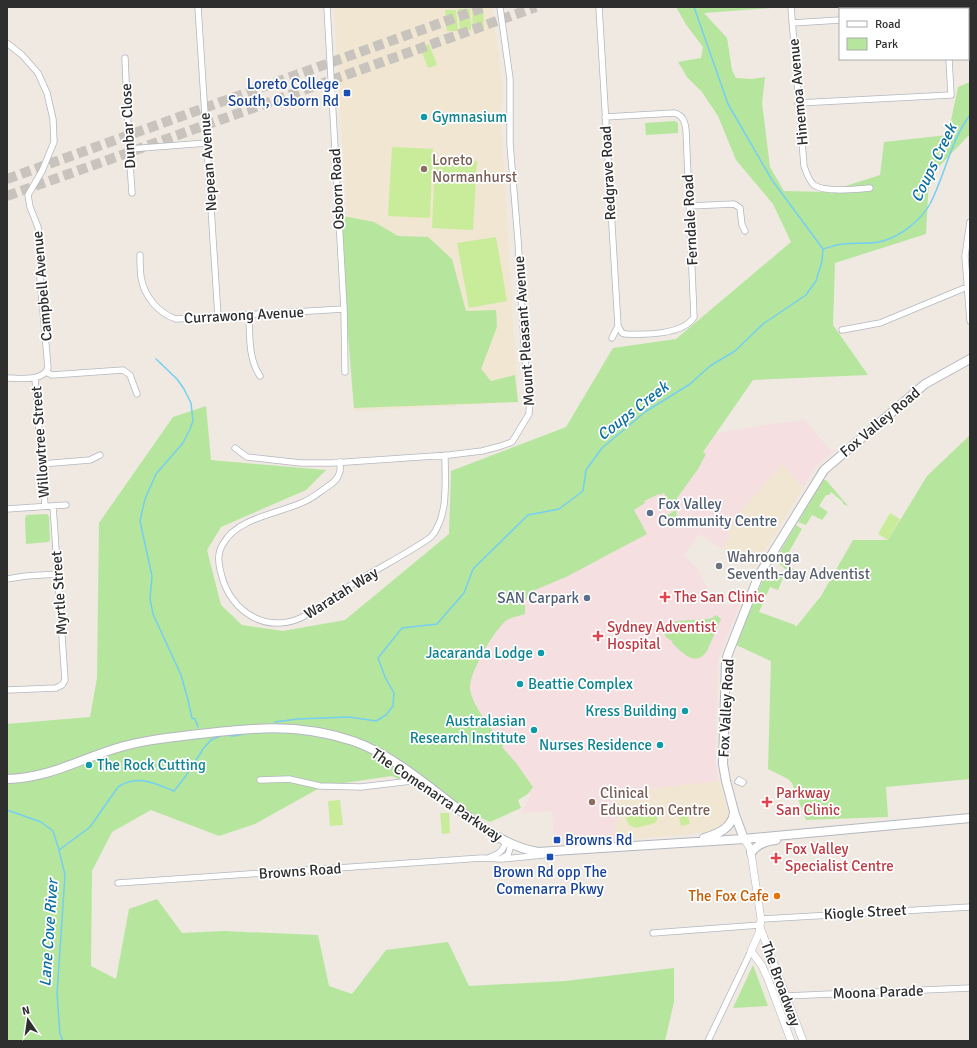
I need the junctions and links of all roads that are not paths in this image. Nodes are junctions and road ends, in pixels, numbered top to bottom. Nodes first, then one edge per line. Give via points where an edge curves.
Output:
1 (198, 7) edge
2 (328, 7) edge
3 (500, 7) edge
4 (599, 7) edge
5 (791, 7) edge
6 (839, 20) edge
7 (792, 23) junction
8 (7, 43) edge
9 (125, 58) dead end
10 (949, 60) edge
11 (798, 102) junction
12 (605, 116) junction
13 (207, 143) junction
14 (129, 149) junction
15 (870, 188) dead end
16 (132, 193) dead end
17 (689, 206) junction
18 (970, 222) edge
19 (745, 231) dead end
20 (140, 255) dead end
21 (967, 288) junction
22 (344, 309) junction
23 (249, 315) junction
24 (218, 316) junction
25 (970, 321) edge
26 (618, 326) junction
27 (842, 330) dead end
28 (612, 338) dead end
29 (970, 358) edge
30 (46, 372) junction
31 (346, 372) dead end
32 (260, 376) dead end
33 (7, 378) edge
34 (35, 378) junction
35 (137, 394) dead end
36 (235, 448) dead end
37 (100, 455) dead end
38 (445, 455) junction
39 (340, 462) junction
40 (42, 464) junction
41 (66, 505) dead end
42 (45, 506) junction
43 (53, 506) junction
44 (7, 508) edge
45 (58, 574) junction
46 (7, 579) edge
47 (7, 690) edge
48 (7, 779) edge
49 (260, 780) dead end
50 (420, 780) junction
51 (734, 812) junction
52 (970, 818) edge
53 (800, 834) junction
54 (744, 838) junction
55 (692, 842) junction
56 (509, 843) junction
57 (558, 852) junction
58 (751, 853) junction
59 (482, 858) junction
60 (502, 859) junction
61 (118, 883) dead end
62 (970, 907) edge
63 (761, 924) junction
64 (653, 933) dead end
65 (751, 951) junction
66 (970, 988) edge
67 (786, 996) junction
68 (708, 1041) edge
69 (791, 1041) edge
70 (803, 1041) edge

1 - 13 street, Nepean Avenue
2 - 22 street, Osborn Road
3 - 38 street, Mount Pleasant Avenue via 510,79 510,144 525,361 530,394 529,414 512,442 482,451
4 - 12 street, Redgrave Road
5 - 7 street, Hinemoa Avenue
6 - 7 street
7 - 11 street, Hinemoa Avenue
8 - 30 street, Campbell Avenue via 38,73 47,93 53,119 54,142 28,195 38,227 42,258 40,278 48,366
9 - 14 street, Dunbar Close
10 - 11 street via 951,94
11 - 15 street, Hinemoa Avenue via 804,166 815,185 832,190
12 - 17 street, Ferndale Road via 674,113 682,117 685,125
12 - 26 street, Redgrave Road
13 - 14 street
13 - 24 street, Nepean Avenue
14 - 16 street, Dunbar Close
17 - 19 street via 734,204 740,208
17 - 26 street, Ferndale Road via 694,317 676,330 662,332 626,334 622,333
18 - 21 street via 965,256
20 - 24 street, Currawong Avenue via 143,284 148,296 164,314 176,318
21 - 25 street
21 - 27 street via 880,323
22 - 23 street, Currawong Avenue
22 - 31 street, Osborn Road
23 - 24 street, Currawong Avenue
23 - 32 street via 252,358
26 - 28 street
29 - 51 main road, Fox Valley Road via 925,384 824,470 759,575 726,662 723,764
30 - 34 street
30 - 35 street via 52,375 123,370 130,376
33 - 34 street
34 - 40 street, Willowtree Street
36 - 39 street, Mount Pleasant Avenue via 247,457 301,463
37 - 40 street via 90,460
38 - 39 street, Mount Pleasant Avenue
38 - 39 street, Waratah Way via 444,505 435,531 430,536 353,583 301,619 268,623 249,615 235,603 226,588 218,558 222,545 239,526 301,503 315,495 336,480 340,474
40 - 42 street, Willowtree Street
41 - 43 street
42 - 43 street
42 - 44 street
43 - 45 street, Myrtle Street
45 - 46 street
45 - 47 street, Myrtle Street via 65,680 56,688
48 - 50 main road, The Comenarra Parkway via 46,774 112,750 149,740 268,728 308,730 353,741
49 - 50 street via 289,779 320,786 361,787
50 - 56 main road, The Comenarra Parkway via 478,824
51 - 54 main road, Fox Valley Road
51 - 55 main road via 732,822 724,830
52 - 53 main road, The Comenarra Parkway
53 - 54 main road, The Comenarra Parkway
53 - 58 main road via 765,842
54 - 55 main road, The Comenarra Parkway
54 - 58 street, Fox Valley Road
55 - 57 main road, The Comenarra Parkway
56 - 57 main road, The Comenarra Parkway via 526,850
56 - 59 street, Browns Road via 500,853
56 - 60 street via 508,855
57 - 60 street, Browns Road
58 - 63 street, Fox Valley Road
59 - 60 street, Browns Road
59 - 61 street, Browns Road
62 - 63 street, Kiogle Street
63 - 64 street, Kiogle Street
63 - 65 street, Fox Valley Road
63 - 67 street, The Broadway
65 - 68 street, Fox Valley Road
65 - 69 street, The Broadway via 768,979
66 - 67 street, Moona Parade
67 - 70 street, The Broadway

